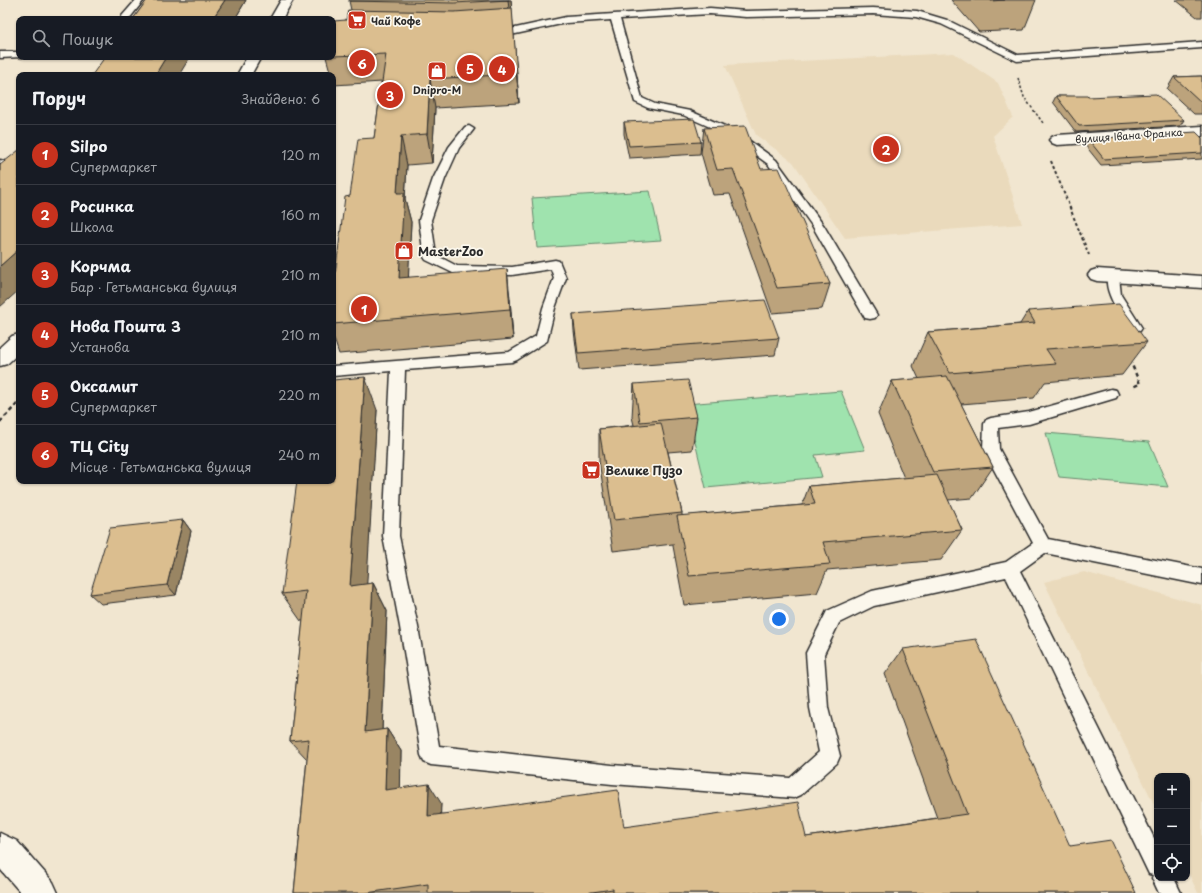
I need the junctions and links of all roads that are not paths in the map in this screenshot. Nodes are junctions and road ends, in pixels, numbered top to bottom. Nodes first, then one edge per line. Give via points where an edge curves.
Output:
1 (140, 0) edge
2 (287, 0) edge
3 (127, 16) edge
4 (278, 16) edge
5 (615, 17) junction
6 (480, 33) edge
7 (1202, 45) edge
8 (0, 55) edge
9 (16, 55) edge
10 (252, 60) edge
11 (246, 72) edge
12 (469, 129) dead end
13 (1202, 131) edge
14 (1057, 140) road end
15 (0, 163) edge
16 (0, 168) edge
17 (1105, 276) joint
18 (1202, 282) edge
19 (870, 315) dead end
20 (1141, 338) edge
21 (16, 345) edge
22 (0, 359) edge
23 (398, 366) junction
24 (336, 371) edge
25 (1111, 394) road end
26 (1043, 545) junction
27 (1010, 568) junction
28 (1202, 577) edge
29 (0, 848) edge
30 (1154, 860) edge
31 (1164, 881) edge
32 (42, 893) edge
33 (1170, 893) edge

1 - 3 lane
2 - 4 main road
5 - 6 lane via 566,20 511,32
5 - 7 lane via 710,11 746,14 874,11 917,14 944,22 1017,58
5 - 19 lane via 638,100 686,114 732,133 772,162 818,226
8 - 9 lane
10 - 11 main road
12 - 23 lane via 454,147 439,179 425,220 430,257 455,270 512,271 555,264 560,278 542,338 512,357
13 - 14 main road, вулиця Івана Франка
15 - 16 lane
17 - 18 main road
17 - 20 lane
21 - 22 main road
23 - 24 lane
23 - 27 lane via 391,536 431,755 587,772 794,788 830,756 819,708 815,653 833,617 872,599
25 - 26 lane via 1029,418 991,424 991,449
26 - 27 lane
26 - 28 lane
27 - 30 lane
29 - 32 main road
31 - 33 lane

